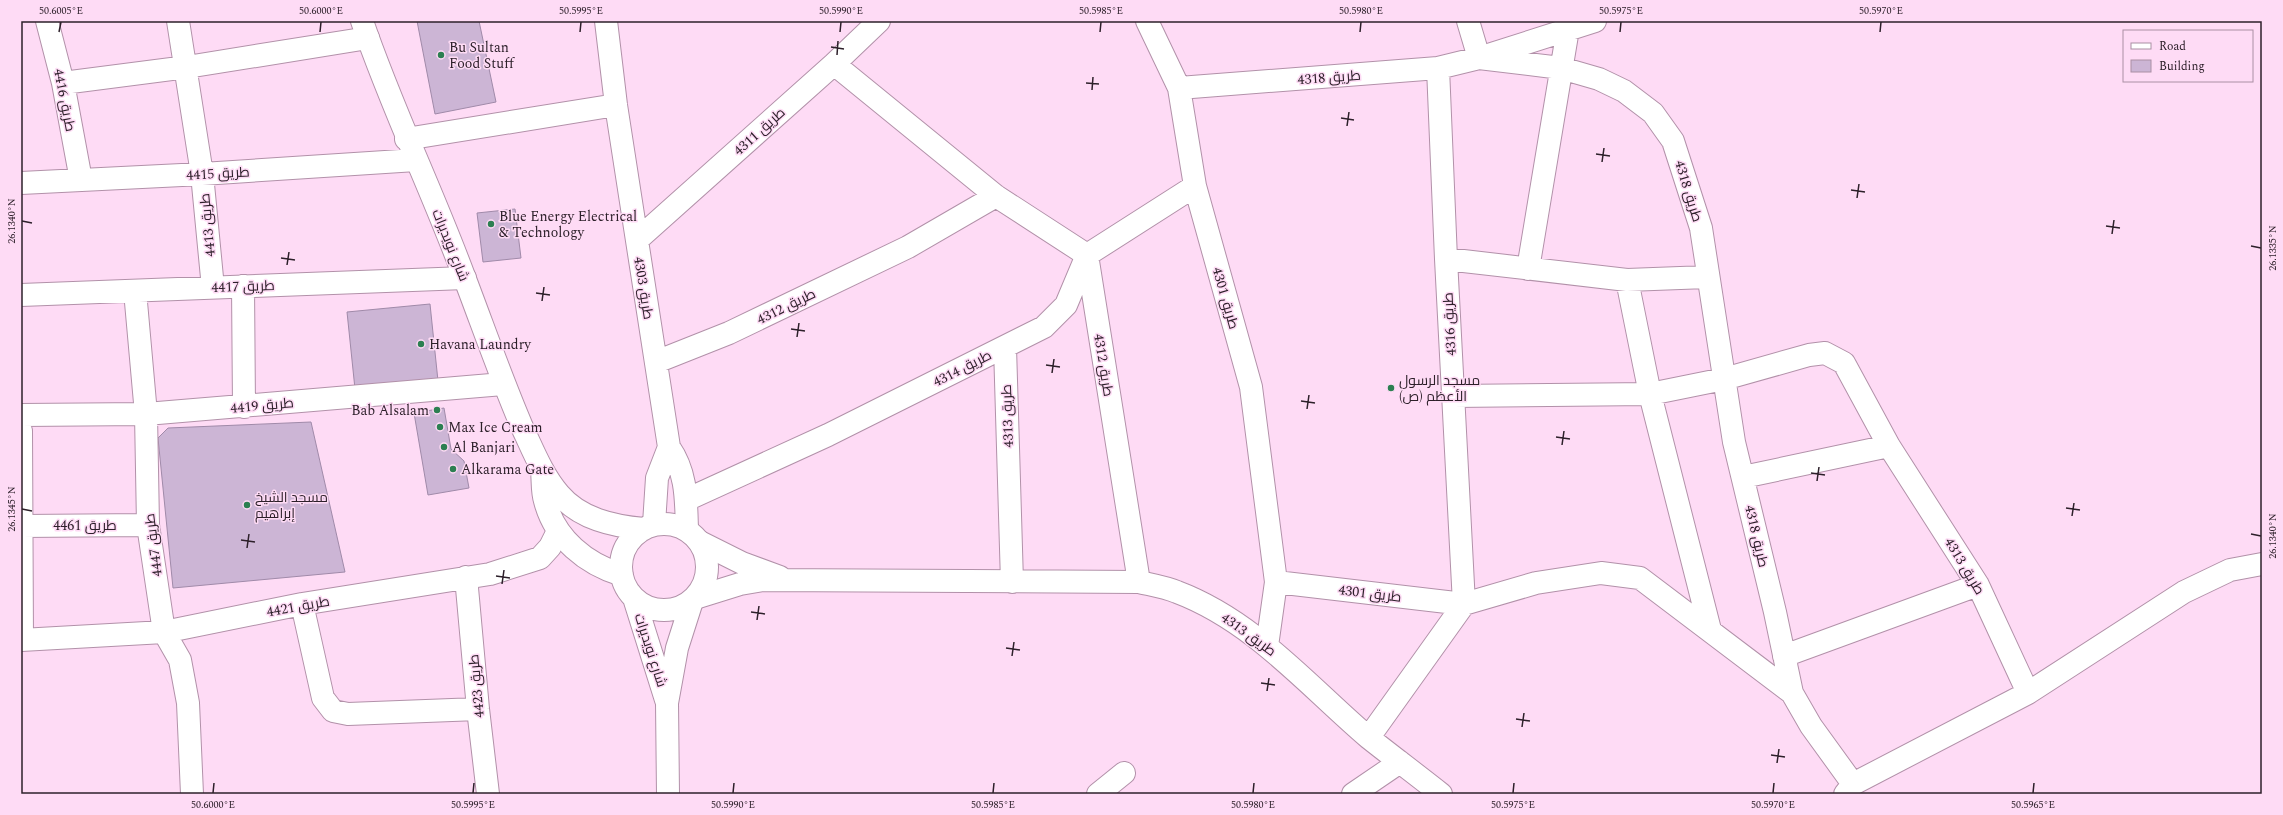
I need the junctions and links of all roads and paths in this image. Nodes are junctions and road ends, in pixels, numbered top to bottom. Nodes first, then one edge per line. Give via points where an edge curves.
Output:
1 (47, 21) edge
2 (178, 21) edge
3 (606, 21) edge
4 (879, 21) edge
5 (1147, 21) edge
6 (1468, 21) edge
7 (1595, 21) edge
8 (365, 29) edge
9 (1568, 29) junction
10 (1479, 58) junction
11 (834, 64) junction
12 (187, 67) junction
13 (1438, 68) junction
14 (1561, 68) junction
15 (63, 83) junction
16 (1179, 88) junction
17 (616, 105) junction
18 (406, 139) junction
19 (416, 160) junction
20 (202, 174) junction
21 (81, 180) junction
22 (21, 183) edge
23 (1195, 186) junction
24 (996, 196) junction
25 (637, 240) junction
26 (1087, 255) junction
27 (1446, 259) junction
28 (1528, 269) junction
29 (1707, 277) junction
30 (465, 278) junction
31 (1627, 280) junction
32 (243, 286) junction
33 (213, 288) junction
34 (135, 291) junction
35 (21, 295) edge
36 (1005, 347) junction
37 (656, 362) junction
38 (1724, 379) junction
39 (503, 384) junction
40 (1650, 394) junction
41 (1453, 396) junction
42 (244, 407) junction
43 (146, 414) junction
44 (21, 415) edge
45 (21, 431) edge
46 (1889, 446) junction
47 (669, 447) junction
48 (542, 469) junction
49 (1743, 477) junction
50 (686, 500) junction
51 (148, 525) junction
52 (22, 526) edge
53 (649, 527) junction
54 (558, 531) junction
55 (694, 536) junction
56 (2262, 564) edge
57 (622, 575) junction
58 (466, 578) junction
59 (787, 580) junction
60 (1012, 582) junction
61 (1139, 582) junction
62 (1276, 582) junction
63 (1978, 585) junction
64 (634, 598) junction
65 (693, 599) junction
66 (302, 604) junction
67 (1464, 604) junction
68 (1710, 630) junction
69 (164, 632) junction
70 (21, 640) edge
71 (1267, 646) junction
72 (1784, 656) junction
73 (2028, 693) junction
74 (1792, 694) junction
75 (667, 703) junction
76 (478, 709) junction
77 (1369, 737) junction
78 (1400, 762) junction
79 (1124, 773) dead end
80 (1849, 789) edge
81 (192, 794) edge
82 (488, 794) edge
83 (668, 794) edge
84 (1098, 794) edge
85 (1353, 794) edge
86 (1441, 794) edge

1 - 15 street, طريق 4416
2 - 12 street, طريق 4413
3 - 17 street, طريق 4303
4 - 11 street, طريق 4311
5 - 16 street, طريق 4301
6 - 10 street
7 - 9 street, طريق 4318
8 - 12 street
8 - 18 street, شارع نويديرات
9 - 10 street, طريق 4318
9 - 14 street
10 - 13 street, طريق 4318
10 - 14 street, طريق 4318
11 - 24 street
11 - 25 street, طريق 4311
12 - 15 street
12 - 20 street, طريق 4413
13 - 16 street, طريق 4318
13 - 27 street, طريق 4316
14 - 28 street
14 - 29 street, طريق 4318 via 1599,79 1624,91 1653,113 1673,141 1701,228
15 - 21 street, طريق 4416
16 - 23 street, طريق 4301
17 - 18 street
17 - 25 street, طريق 4303
18 - 19 street, شارع نويديرات
19 - 20 street, طريق 4415
19 - 30 street, شارع نويديرات
20 - 21 street, طريق 4415
20 - 33 street, طريق 4413
21 - 22 street, طريق 4415
23 - 26 street
23 - 62 street, طريق 4301 via 1251,387
24 - 26 street
24 - 37 street, طريق 4312 via 908,247 729,333
25 - 37 street, طريق 4303
26 - 36 street, طريق 4314 via 1066,305 1044,327
26 - 61 street, طريق 4312
27 - 28 street
27 - 41 street, طريق 4316
28 - 31 street
29 - 31 street
29 - 38 street, طريق 4318
30 - 32 street, طريق 4417
30 - 39 street, شارع نويديرات
31 - 40 street
32 - 33 street, طريق 4417
32 - 42 street
33 - 34 street, طريق 4417
34 - 35 street, طريق 4417
34 - 43 street, طريق 4447
36 - 50 street, طريق 4314 via 828,435
36 - 60 street, طريق 4313
37 - 47 street, طريق 4303
38 - 40 street
38 - 46 street via 1809,355 1826,353 1844,363
38 - 49 street, طريق 4318 via 1734,442
39 - 42 street, طريق 4419
39 - 48 street, شارع نويديرات
40 - 41 street
40 - 68 street
41 - 67 street, طريق 4316
42 - 43 street, طريق 4419
43 - 44 street, طريق 4419
43 - 51 street, طريق 4447
45 - 52 street
46 - 49 street
46 - 63 street, طريق 4313
47 - 50 street, طريق 4303 via 681,467
47 - 53 street, طريق 4303 via 657,478
48 - 53 street, شارع نويديرات via 560,495 584,514 613,526
48 - 54 street, شارع نويديرات via 545,502
49 - 72 street, طريق 4318
50 - 55 street, طريق 4303
51 - 52 street, طريق 4461
51 - 69 street, طريق 4447
52 - 70 street
53 - 55 street via 677,525
53 - 57 street via 633,537 625,549 621,561
54 - 57 street, شارع نويديرات via 586,560
54 - 58 street, طريق 4421 via 550,547 540,558 517,567
55 - 59 street, طريق 4313 via 742,563
55 - 65 street via 707,556 708,571 704,586
56 - 73 street via 2230,570 2184,592
57 - 64 street via 624,584
58 - 66 street, طريق 4421
58 - 76 street, طريق 4423
59 - 60 street, طريق 4313
59 - 65 street, طريق 4313 via 763,580 740,584
60 - 61 street, طريق 4313
61 - 71 street, طريق 4313 via 1177,592 1215,610
62 - 67 street, طريق 4301
62 - 71 street, طريق 4301
63 - 72 street
63 - 73 street, طريق 4313
64 - 65 street via 644,605 668,610 681,607
64 - 75 street, شارع نويديرات
65 - 75 street, شارع نويديرات via 677,648
66 - 69 street, طريق 4421
66 - 76 street via 323,698 333,712 348,714
67 - 68 street via 1536,583 1601,573 1640,578
67 - 77 street
68 - 74 street
69 - 70 street, طريق 4421
69 - 81 street, طريق 4447 via 180,660 188,703
71 - 77 street, طريق 4313
72 - 74 street, طريق 4318
73 - 80 street
74 - 80 street
75 - 83 street, شارع نويديرات
76 - 82 street, طريق 4423
77 - 78 street, طريق 4313
78 - 85 street
78 - 86 street, طريق 4313
79 - 84 street

